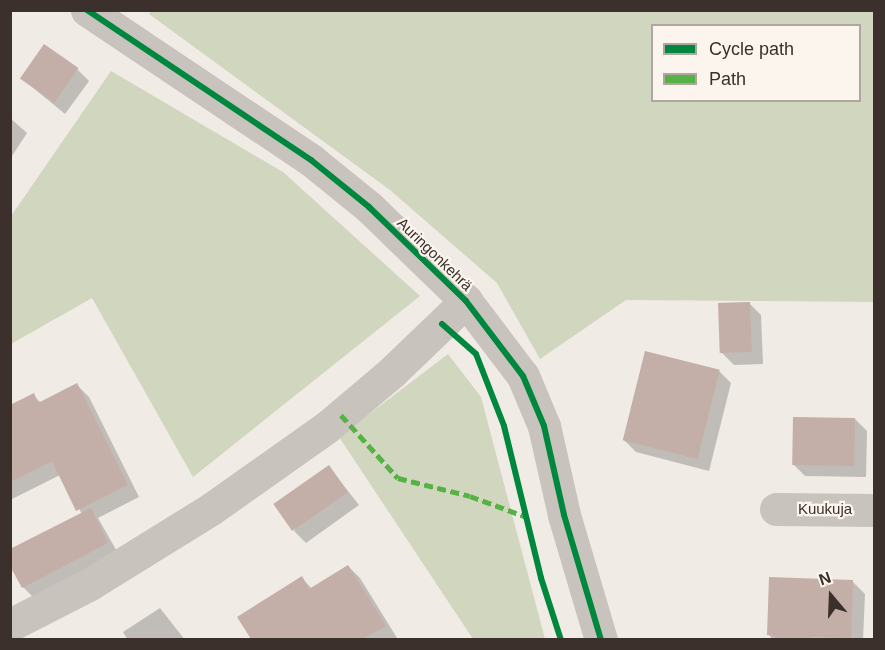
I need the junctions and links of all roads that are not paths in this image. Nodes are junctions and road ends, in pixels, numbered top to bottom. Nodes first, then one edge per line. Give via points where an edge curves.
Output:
1 (87, 10) edge
2 (466, 301) junction
3 (776, 509) dead end
4 (874, 510) edge
5 (10, 625) edge
6 (602, 639) edge

1 - 2 street, Auringonkehrä via 311,160 369,207
2 - 5 street, Auringonkehrä via 327,427 171,534 90,584
2 - 6 street, Auringonkehrä via 523,376 544,426 564,515
3 - 4 street, Kuukuja

